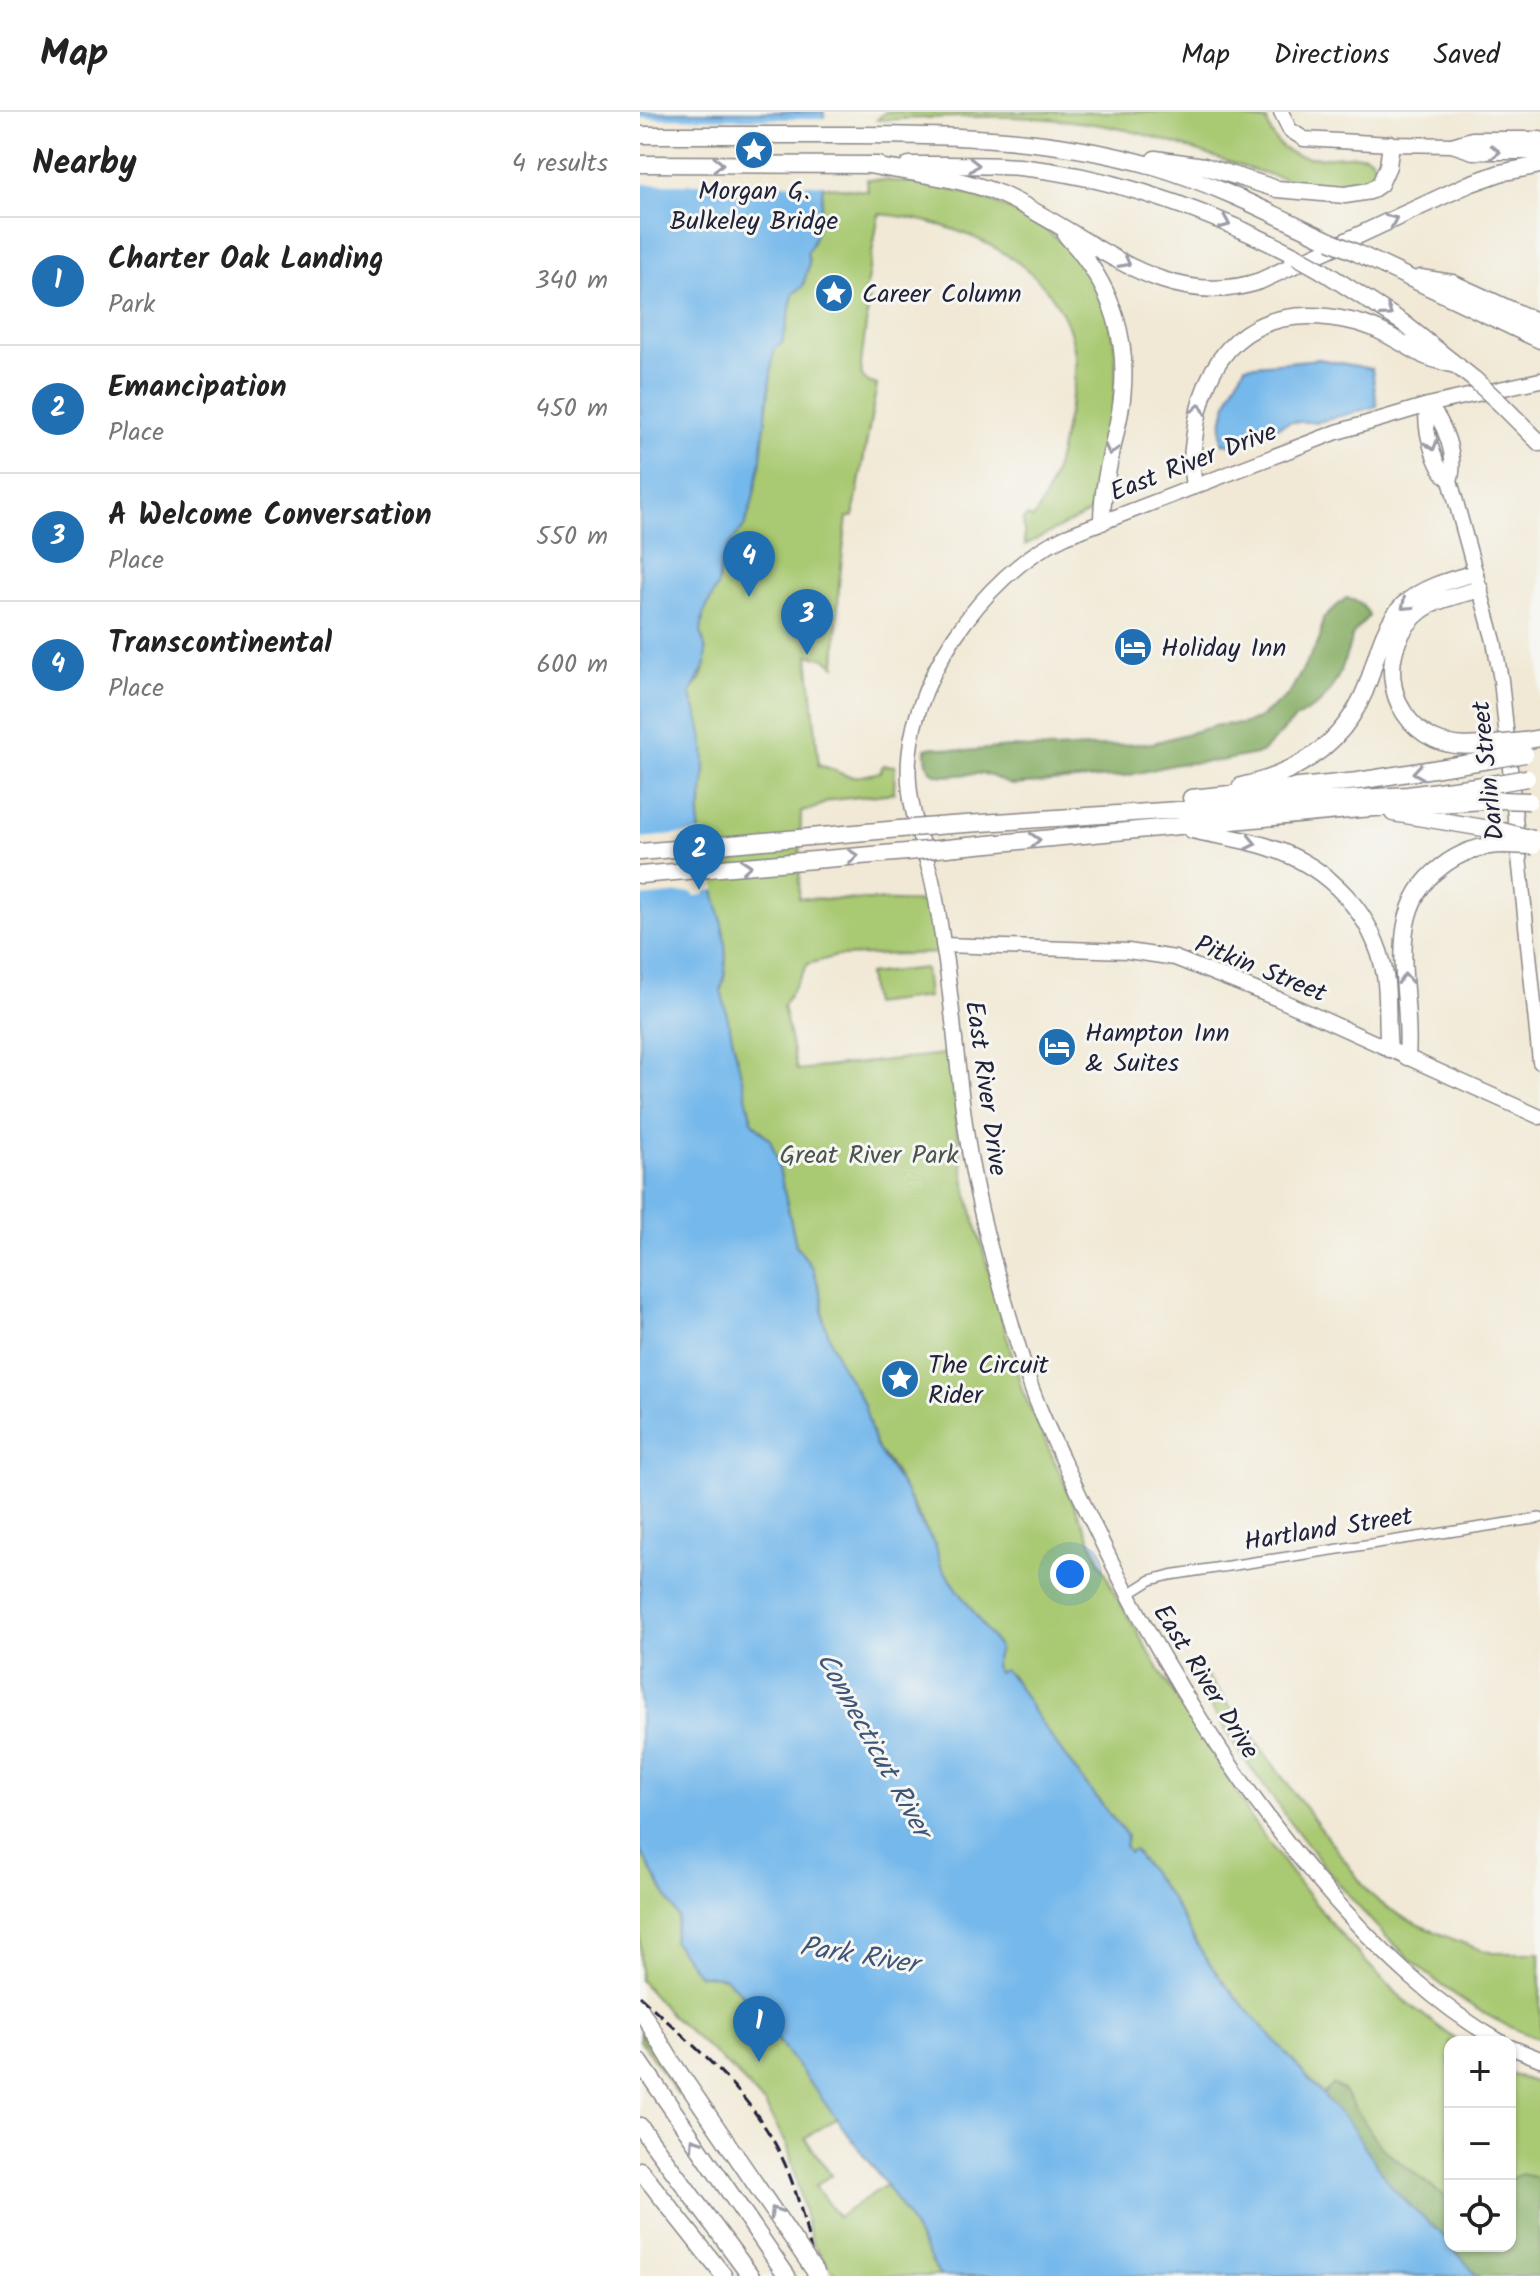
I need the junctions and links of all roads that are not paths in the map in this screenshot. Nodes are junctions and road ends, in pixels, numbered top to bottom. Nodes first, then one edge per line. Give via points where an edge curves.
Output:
1 (1281, 112) edge
2 (640, 135) edge
3 (1540, 139) edge
4 (1391, 144) junction
5 (1452, 145) junction
6 (1540, 152) edge
7 (1124, 158) junction
8 (640, 164) edge
9 (868, 165) junction
10 (1540, 165) edge
11 (1056, 225) junction
12 (1410, 278) junction
13 (1540, 323) edge
14 (1540, 340) edge
15 (1458, 366) junction
16 (1540, 380) edge
17 (1428, 405) junction
18 (1540, 443) edge
19 (1194, 486) junction
20 (1102, 522) junction
21 (1478, 581) junction
22 (1532, 746) edge
23 (1495, 752) junction
24 (1534, 777) edge
25 (1499, 791) junction
26 (1181, 799) junction
27 (1535, 801) edge
28 (1360, 809) junction
29 (950, 825) junction
30 (1175, 827) junction
31 (1503, 838) junction
32 (1537, 843) edge
33 (640, 852) edge
34 (640, 875) edge
35 (943, 945) junction
36 (1389, 1049) junction
37 (1407, 1057) junction
38 (1540, 1062) edge
39 (1540, 1117) edge
40 (1540, 1518) edge
41 (1127, 1595) junction
42 (640, 2009) edge
43 (1492, 2036) edge
44 (1516, 2049) edge
45 (1540, 2059) edge
46 (640, 2062) edge
47 (640, 2126) edge
48 (640, 2170) edge
49 (724, 2276) edge
50 (751, 2276) edge
51 (787, 2276) edge
52 (818, 2276) edge

1 - 4 street via 1288,128 1304,139
2 - 7 highway via 1008,138
3 - 5 street via 1472,139
4 - 5 street
4 - 7 highway via 1380,184 1351,195 1285,191 1197,164
5 -> 6 street via 1473,152
7 - 12 highway, bridge via 1215,188
8 -> 9 highway
9 - 11 highway via 985,189
9 -> 15 highway, bridge via 1000,166 1087,178 1182,205 1321,270
11 -> 10 highway via 1164,282 1196,290 1228,289 1274,275 1484,178
11 -> 20 highway via 1100,279 1123,344 1123,391 1104,483
12 - 13 highway via 1454,284
12 - 14 highway
15 - 18 highway, bridge
19 -> 15 highway via 1193,447 1207,380 1227,349 1259,327 1297,317 1338,318 1370,326 1424,356
16 - 17 street, East River Drive
17 - 19 street, East River Drive via 1337,432
17 - 21 street, Darlin Street via 1425,423 1439,469 1450,480
19 - 20 street, East River Drive
20 - 35 street, East River Drive via 1039,549 1006,576 948,649 921,701 910,746 909,784
21 - 23 highway via 1412,619 1396,646 1392,682 1402,709 1425,734
21 -> 26 highway via 1430,588 1395,614 1356,710 1320,752 1272,778
21 - 38 street, Darlin Street via 1508,733
22 - 23 highway, bridge
23 -> 26 highway via 1358,781
24 - 25 highway, bridge
25 - 27 highway, bridge
25 - 28 highway
25 - 29 highway
26 - 29 highway
28 - 30 highway
28 - 31 highway via 1448,821
29 - 33 highway, bridge
34 -> 30 highway, bridge
30 -> 36 highway via 1274,849 1317,870 1343,891 1366,923 1380,956
31 - 32 highway, bridge
37 -> 31 highway via 1404,939 1412,903 1426,880 1450,860
35 - 36 street, Pitkin Street via 1128,951 1175,958
35 - 41 street, East River Drive via 973,1174 1024,1367
36 - 37 street, Pitkin Street
37 - 39 street, Pitkin Street
40 - 41 street, Hartland Street via 1170,1575
41 - 43 street, East River Drive via 1221,1752 1301,1860 1406,1972
52 -> 42 highway, bridge
44 - 45 street
51 -> 46 highway
47 - 50 highway
48 - 49 highway

